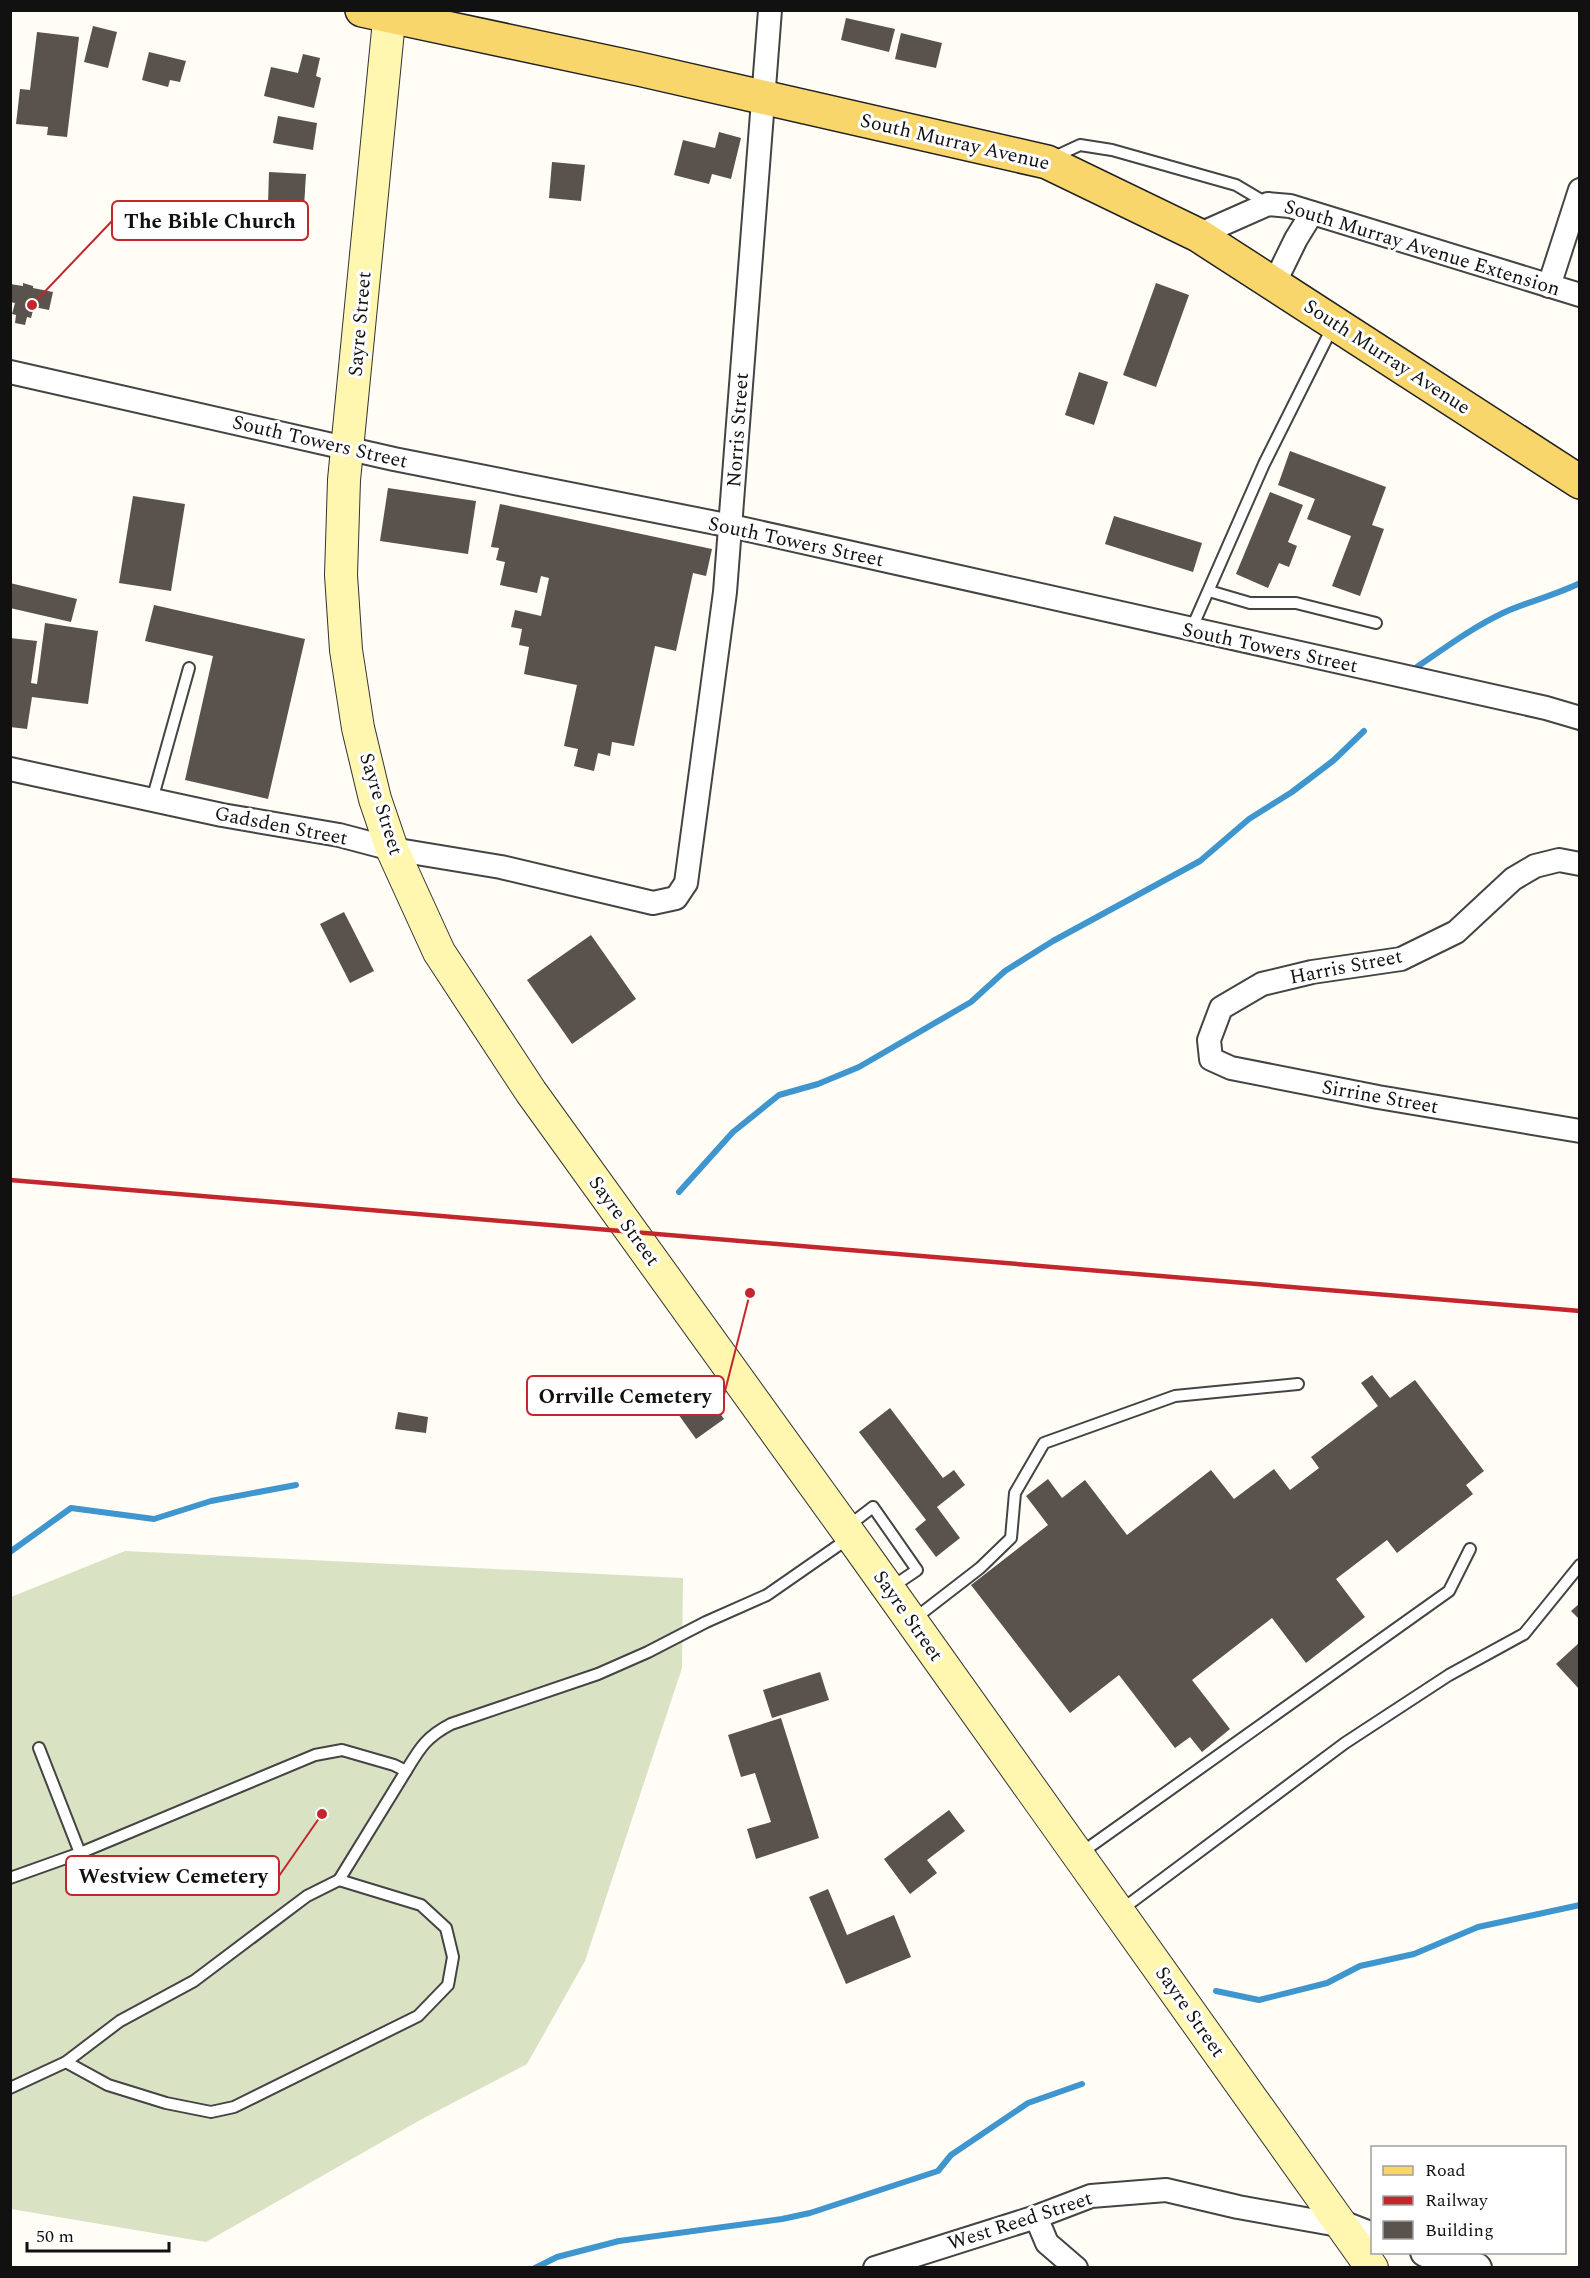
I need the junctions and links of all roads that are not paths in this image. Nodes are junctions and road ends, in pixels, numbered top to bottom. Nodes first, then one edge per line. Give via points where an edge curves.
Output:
1 (770, 10) edge
2 (380, 12) edge
3 (764, 97) junction
4 (1047, 162) junction
5 (1580, 190) edge
6 (1268, 204) junction
7 (1312, 213) junction
8 (1198, 234) junction
9 (1274, 284) junction
10 (1549, 286) junction
11 (1580, 295) edge
12 (1334, 323) junction
13 (10, 372) edge
14 (348, 449) junction
15 (1580, 482) edge
16 (730, 526) junction
17 (1209, 591) junction
18 (1376, 623) dead end
19 (1191, 630) junction
20 (189, 668) dead end
21 (1580, 718) edge
22 (10, 769) edge
23 (152, 800) junction
24 (392, 849) junction
25 (1580, 864) edge
26 (686, 883) joint
27 (1213, 1031) joint
28 (1580, 1131) edge
29 (1298, 1384) dead end
30 (848, 1532) junction
31 (1470, 1549) dead end
32 (1580, 1565) edge
33 (912, 1621) junction
34 (39, 1748) dead end
35 (406, 1772) junction
36 (80, 1853) junction
37 (1078, 1855) junction
38 (10, 1878) edge
39 (339, 1880) junction
40 (1119, 1912) junction
41 (66, 2062) junction
42 (10, 2088) edge
43 (1036, 2217) junction
44 (1344, 2226) junction
45 (1371, 2237) edge
46 (1438, 2259) edge
47 (1475, 2267) edge
48 (875, 2268) edge
49 (1076, 2268) edge
50 (1372, 2268) edge

1 - 3 street, Norris Street
2 - 3 main road, South Murray Avenue
2 - 14 main road, Sayre Street
3 - 4 main road, South Murray Avenue
3 - 16 street, Norris Street
4 - 6 lane via 1080,145 1112,150 1236,184
4 - 8 main road, South Murray Avenue
5 - 10 street
6 - 7 street, South Murray Avenue Extension
6 - 8 street, South Murray Avenue Extension
7 - 9 street
7 - 10 street, South Murray Avenue Extension
8 - 9 main road, South Murray Avenue
9 - 12 main road, South Murray Avenue
10 - 11 street, South Murray Avenue Extension
12 - 15 main road, South Murray Avenue
12 - 17 lane via 1264,464
13 - 14 street, South Towers Street
14 - 16 street, South Towers Street
14 - 24 main road, Sayre Street via 341,575 345,650 375,799
16 - 19 street, South Towers Street
16 - 26 street, Norris Street via 725,592
17 - 18 lane via 1250,603 1296,603
17 - 19 lane
19 - 21 street, South Towers Street
20 - 23 lane
22 - 23 street, Gadsden Street
23 - 24 street, Gadsden Street via 339,835
24 - 26 street, Gadsden Street via 501,867 653,903 675,898
24 - 30 main road, Sayre Street via 439,952 531,1092
25 - 27 street, Harris Street via 1559,860 1535,866 1513,879 1456,932 1401,959 1262,984 1221,1008
27 - 28 street, Sirrine Street via 1209,1040 1211,1059 1231,1068
29 - 33 lane via 1175,1396 1044,1443 1015,1493 1011,1538 980,1568
30 - 33 main road, Sayre Street
30 - 35 lane via 767,1595 598,1674 451,1724 423,1743
31 - 37 lane via 1449,1591
32 - 40 lane via 1524,1634 1449,1675 1345,1743
33 - 37 main road, Sayre Street
34 - 36 lane
35 - 36 lane via 342,1750 315,1755
35 - 39 lane
36 - 38 lane
37 - 40 main road, Sayre Street
39 - 41 lane via 307,1896 194,1981 120,2021
39 - 41 lane via 421,1905 446,1928 453,1957 448,1985 418,2016 234,2107 211,2112 108,2085
40 - 44 main road, Sayre Street
41 - 42 lane
43 - 44 street, West Reed Street via 1091,2196 1166,2190
43 - 48 street, West Reed Street
43 - 49 street via 1047,2243
44 - 45 street
44 - 50 main road, Sayre Street
46 - 47 street

